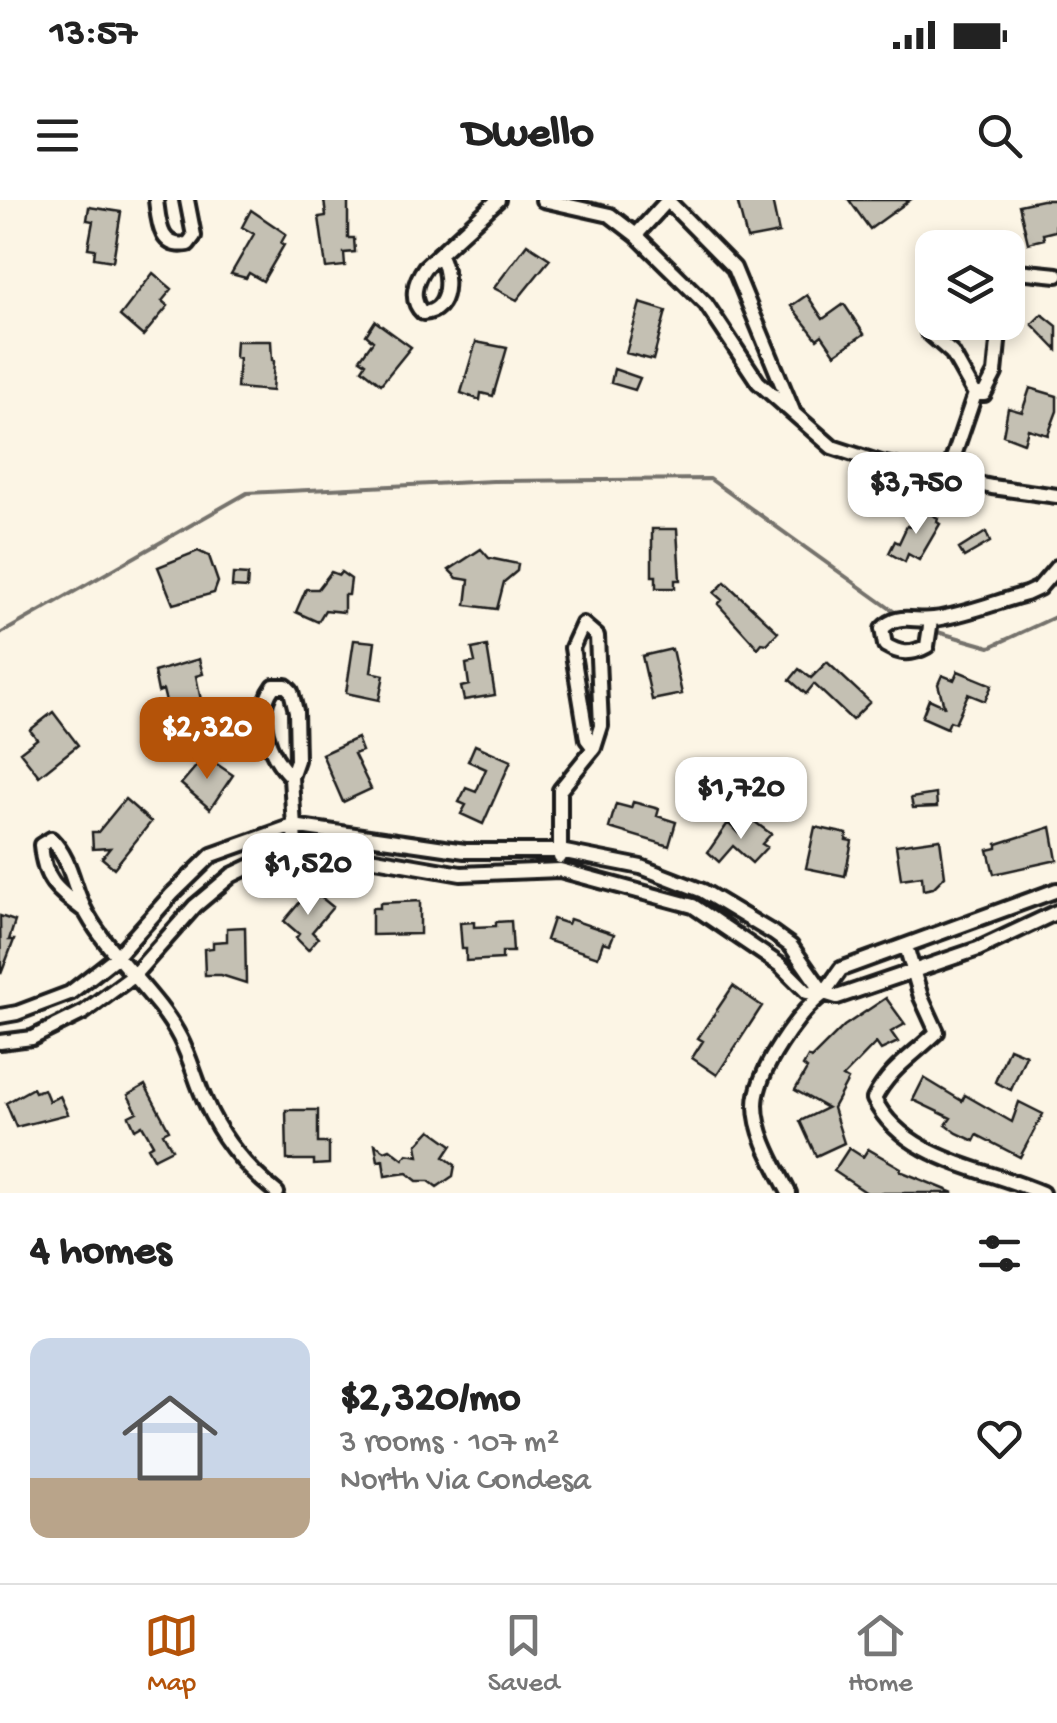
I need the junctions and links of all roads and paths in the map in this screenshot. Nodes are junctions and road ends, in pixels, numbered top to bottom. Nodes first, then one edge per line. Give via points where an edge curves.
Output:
1 (156, 200) edge
2 (187, 200) edge
3 (498, 200) edge
4 (544, 200) edge
5 (668, 200) edge
6 (636, 235) junction
7 (440, 255) dead end
8 (1025, 273) edge
9 (1057, 275) edge
10 (937, 340) edge
11 (998, 340) edge
12 (975, 394) junction
13 (796, 418) junction
14 (947, 476) junction
15 (1057, 496) edge
16 (1057, 568) edge
17 (931, 620) dead end
18 (594, 748) junction
19 (291, 776) junction
20 (293, 826) junction
21 (294, 845) junction
22 (560, 851) junction
23 (560, 870) junction
24 (1057, 890) edge
25 (85, 912) junction
26 (1057, 912) edge
27 (906, 946) junction
28 (116, 957) junction
29 (915, 971) junction
30 (133, 976) junction
31 (824, 993) junction
32 (0, 1016) edge
33 (0, 1042) edge
34 (277, 1193) edge
35 (789, 1193) edge
36 (1042, 1193) edge

1 - 2 street via 160,229 176,246 194,236
3 - 7 street
4 - 6 street via 610,216
5 - 6 street
5 - 13 street via 734,268
6 - 13 street via 706,304 758,382
8 - 9 street
10 - 12 street
11 - 12 street via 995,373 984,394
12 - 14 street
13 - 14 street via 832,446
14 - 15 street
16 - 17 street via 1026,594
18 - 18 street via 601,726 600,660 597,636 583,624 572,648
18 - 22 street via 560,790
19 - 19 street via 296,711 292,691 274,686 266,696 268,744
19 - 20 street
20 - 21 street
20 - 22 street via 465,851
20 - 28 street via 212,855
21 - 23 street via 461,874
21 - 30 street via 232,875
22 - 23 street
22 - 31 street via 641,867 703,891 791,946
23 - 31 street via 693,906 780,965 807,992
24 - 27 street
25 - 25 street via 64,852 51,839 41,844 52,885
25 - 28 street
26 - 29 street
27 - 29 street
27 - 31 street via 841,970
28 - 30 street
28 - 32 street via 70,993
29 - 31 street via 838,996
29 - 36 street via 937,1032 880,1087 874,1099 882,1114 915,1145
30 - 33 street via 84,1012 32,1038
30 - 34 street via 179,1036 229,1146
31 - 35 street via 804,1008 766,1072 756,1104

